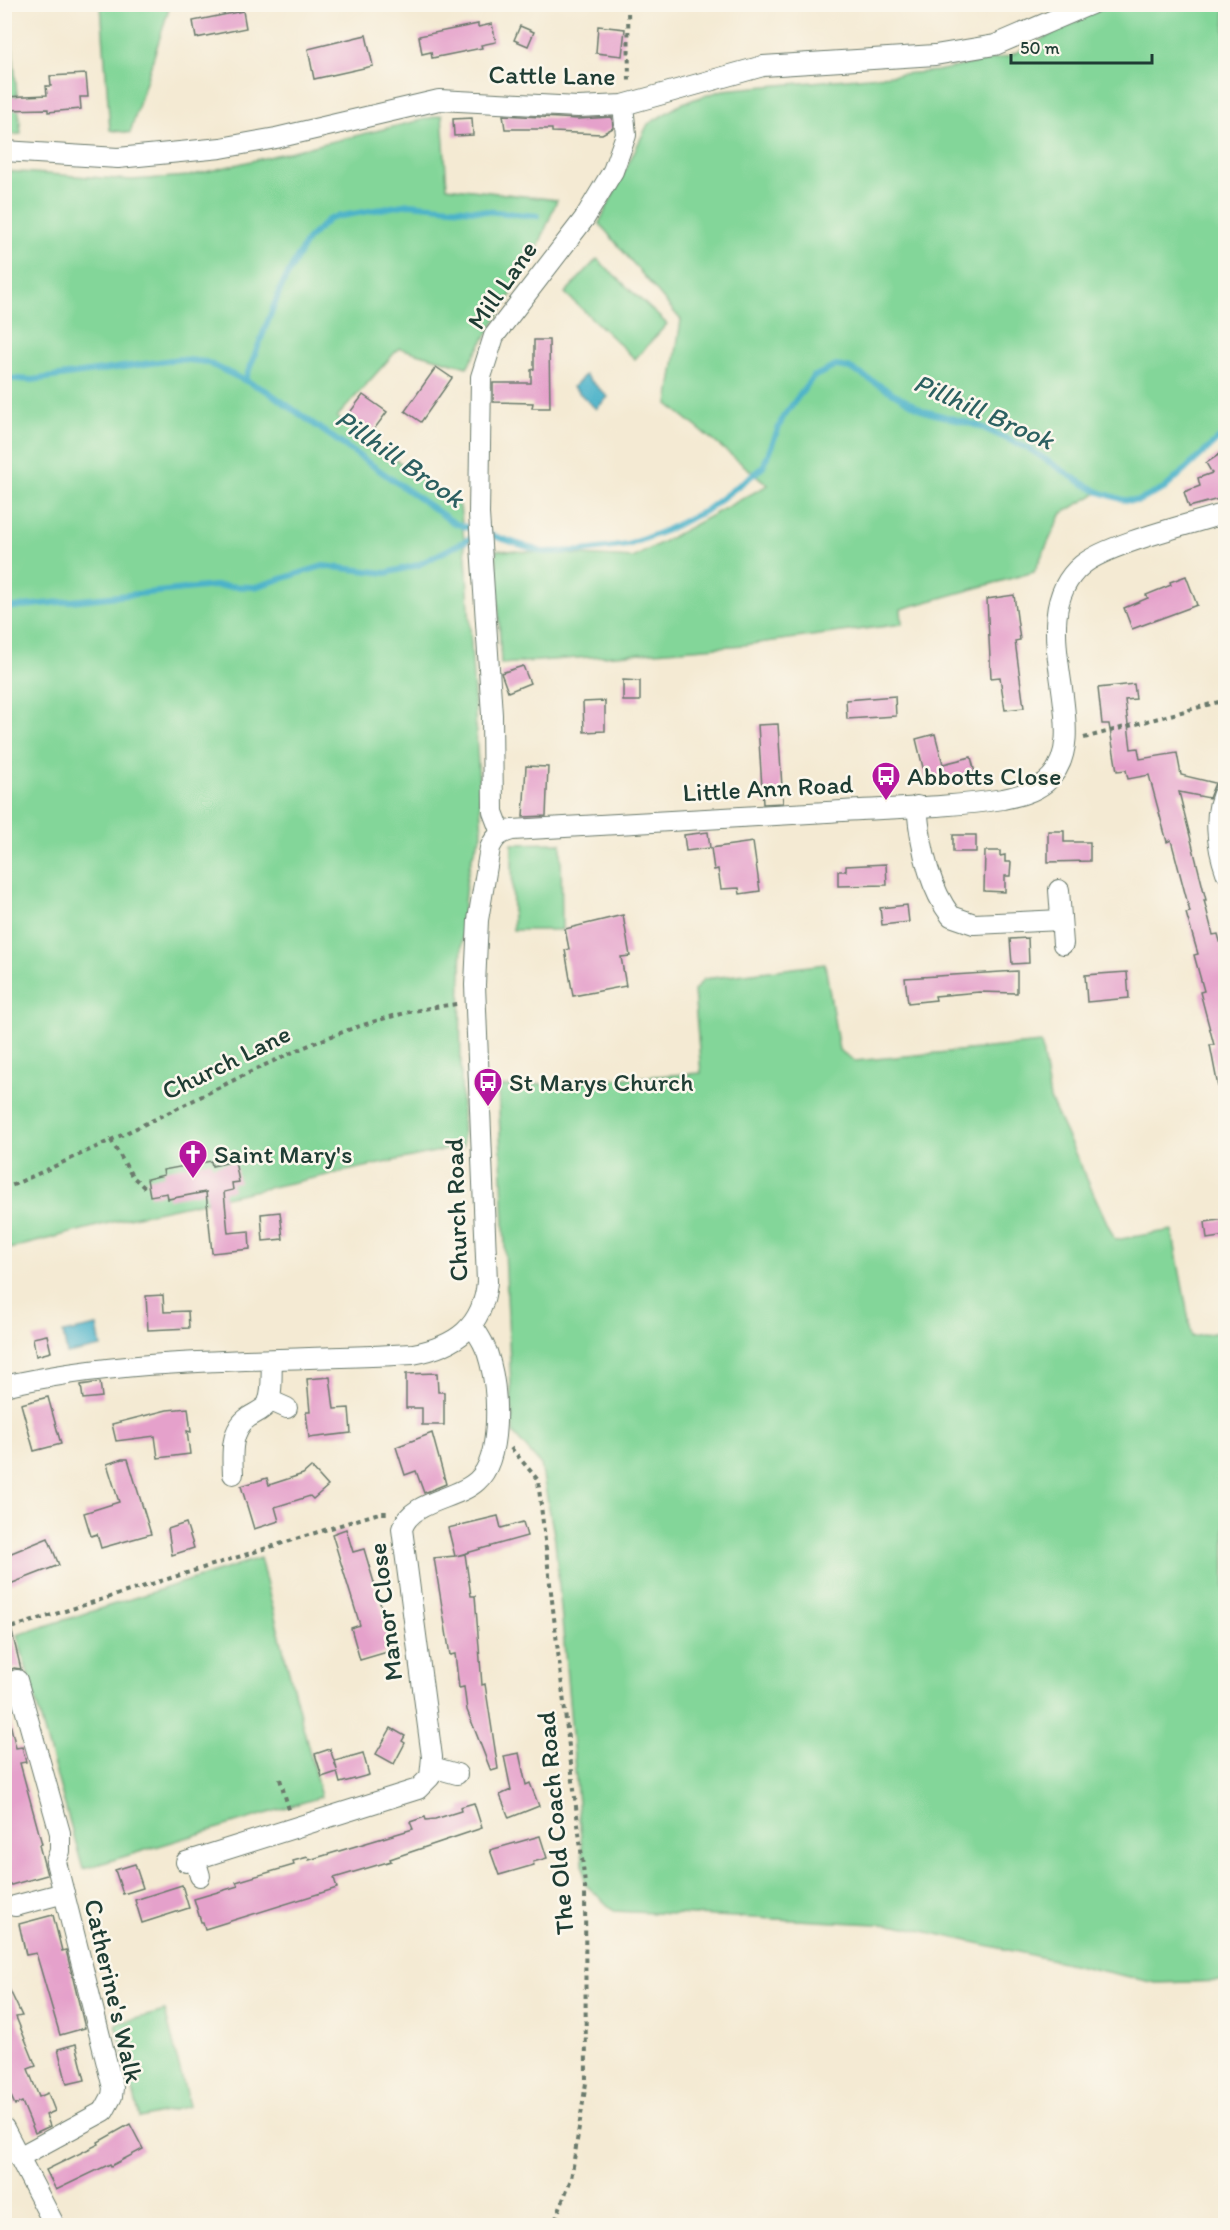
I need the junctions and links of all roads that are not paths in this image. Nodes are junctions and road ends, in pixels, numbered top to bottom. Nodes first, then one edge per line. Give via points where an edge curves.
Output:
1 (1091, 4) edge
2 (623, 105) junction
3 (4, 151) edge
4 (1226, 513) edge
5 (1226, 788) edge
6 (917, 806) junction
7 (501, 833) junction
8 (1226, 872) edge
9 (1059, 890) dead end
10 (1061, 920) junction
11 (1063, 944) dead end
12 (472, 1325) junction
13 (272, 1361) junction
14 (4, 1386) edge
15 (233, 1474) dead end
16 (17, 1680) dead end
17 (432, 1767) junction
18 (457, 1774) dead end
19 (194, 1866) dead end
20 (64, 1893) junction
21 (15, 1906) dead end
22 (4, 2128) edge
23 (20, 2157) junction
24 (55, 2226) edge

1 - 2 street, Cattle Lane via 995,45 935,55 755,67
2 - 3 street, Cattle Lane via 578,107 439,100 221,148 118,158
2 - 7 street, Mill Lane via 626,135 613,171 584,219 504,322 488,350 479,392 479,514 494,812
4 - 6 street, Little Ann Road via 1106,552 1082,565 1067,581 1059,599 1056,623 1064,758 1044,784 1002,799
5 - 8 street via 1217,834
6 - 7 street, Little Ann Road
6 - 10 street via 923,849 936,891 951,916 974,924
7 - 12 street, Church Road via 490,848 478,920 476,1003 487,1282 485,1300
9 - 10 street
10 - 11 street
12 - 13 street, Church Road via 430,1351
12 - 17 street, Manor Close via 484,1342 490,1363 493,1457 478,1480 404,1521 401,1538
13 - 14 street, Church Road via 119,1366
13 - 15 street via 278,1404 266,1407 239,1427 233,1448
16 - 20 street, Catherine's Walk via 60,1833 56,1862
17 - 18 street
17 - 19 street via 430,1777 418,1789 294,1828
20 - 21 street, Catherine's Walk
20 - 23 street, Catherine's Walk via 111,2074 112,2096 95,2118
22 - 23 street
23 - 24 street

